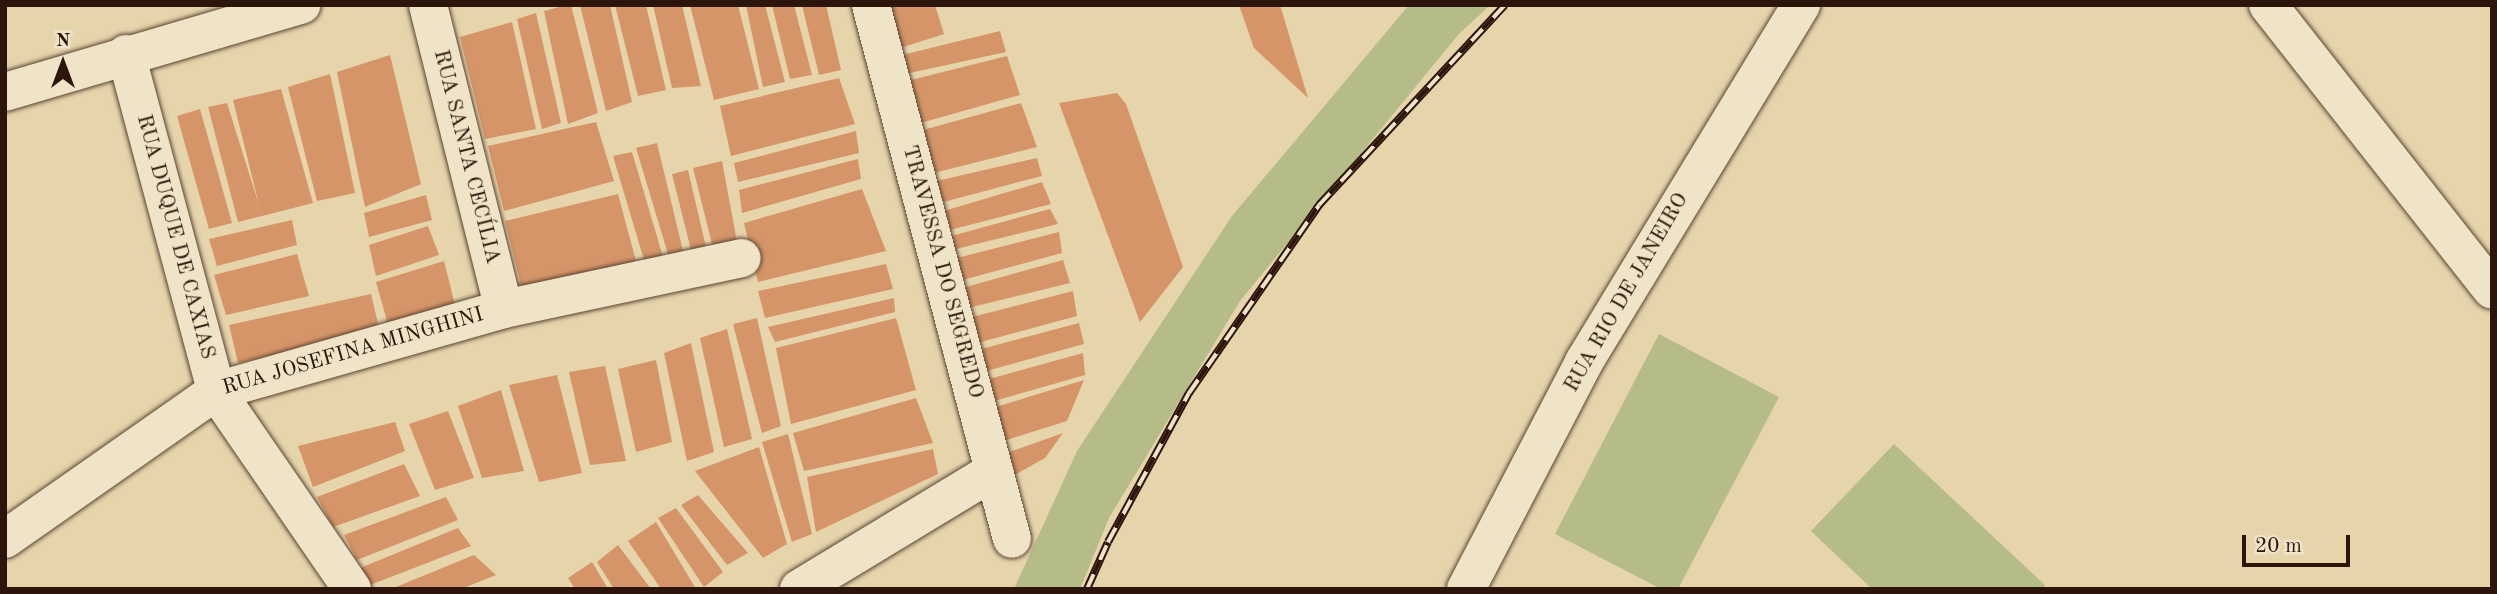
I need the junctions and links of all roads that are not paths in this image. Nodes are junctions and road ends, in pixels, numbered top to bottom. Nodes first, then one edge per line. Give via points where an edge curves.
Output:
1 (302, 5) edge
2 (428, 5) edge
3 (871, 5) edge
4 (1801, 5) edge
5 (2268, 5) edge
6 (126, 54) junction
7 (5, 92) edge
8 (742, 258) dead end
9 (2492, 289) edge
10 (504, 309) junction
11 (216, 391) junction
12 (995, 471) junction
13 (5, 539) edge
14 (1012, 539) dead end
15 (352, 589) edge
16 (799, 589) edge
17 (1466, 589) edge

1 - 6 street
2 - 10 street, RUA SANTA CECÍLIA
3 - 12 street, TRAVESSA DO SEGREDO
4 - 17 street, RUA RIO DE JANEIRO via 1584,362
5 - 9 street
6 - 7 street
6 - 11 street, RUA DUQUE DE CAXIAS
8 - 10 street, RUA JOSEFINA MINGHINI
10 - 11 street, RUA JOSEFINA MINGHINI
11 - 13 street, RUA JOSEFINA MINGHINI
11 - 15 street, RUA DUQUE DE CAXIAS
12 - 14 street, TRAVESSA DO SEGREDO
12 - 16 street

